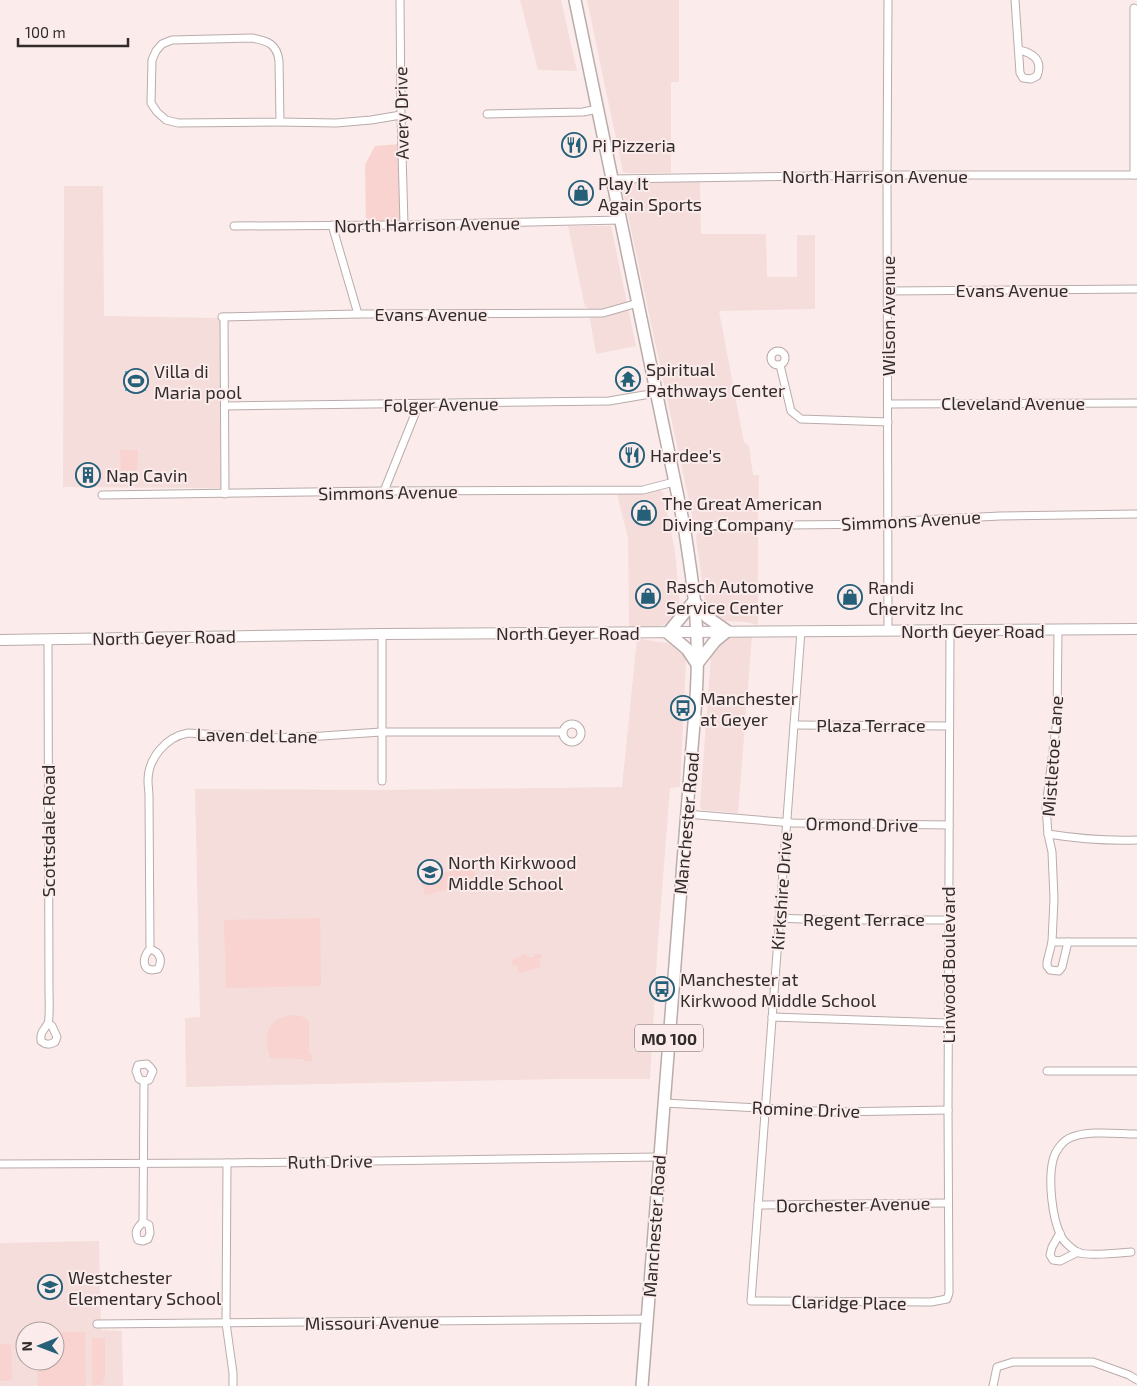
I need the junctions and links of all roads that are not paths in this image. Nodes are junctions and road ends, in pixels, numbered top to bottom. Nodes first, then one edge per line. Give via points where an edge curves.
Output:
1 (400, 0) edge
2 (575, 0) edge
3 (888, 0) edge
4 (1015, 0) edge
5 (1134, 8) dead end
6 (1019, 50) dead end
7 (598, 109) junction
8 (487, 114) dead end
9 (401, 115) junction
10 (280, 122) junction
11 (887, 175) junction
12 (1135, 175) edge
13 (612, 179) junction
14 (621, 220) junction
15 (332, 225) junction
16 (404, 225) junction
17 (234, 226) dead end
18 (1137, 290) edge
19 (888, 291) junction
20 (638, 304) junction
21 (358, 314) junction
22 (780, 365) dead end
23 (656, 393) junction
24 (1137, 402) edge
25 (420, 404) junction
26 (888, 404) junction
27 (225, 406) junction
28 (888, 422) junction
29 (674, 482) junction
30 (384, 491) junction
31 (225, 494) junction
32 (102, 495) dead end
33 (1137, 514) edge
34 (888, 524) junction
35 (684, 526) junction
36 (694, 601) junction
37 (1137, 629) edge
38 (1058, 630) junction
39 (697, 631) junction
40 (727, 631) junction
41 (800, 631) junction
42 (888, 631) junction
43 (950, 631) junction
44 (668, 632) junction
45 (382, 634) junction
46 (48, 639) junction
47 (0, 640) edge
48 (697, 664) junction
49 (794, 725) junction
50 (949, 726) junction
51 (381, 732) junction
52 (561, 732) dead end
53 (382, 781) dead end
54 (686, 814) junction
55 (786, 822) junction
56 (949, 825) junction
57 (1048, 834) junction
58 (1137, 840) edge
59 (779, 918) junction
60 (948, 920) junction
61 (1052, 942) junction
62 (1068, 942) junction
63 (1137, 942) edge
64 (150, 949) dead end
65 (772, 1017) junction
66 (48, 1022) dead end
67 (948, 1023) junction
68 (1047, 1071) dead end
69 (1137, 1071) edge
70 (144, 1081) dead end
71 (664, 1103) junction
72 (765, 1108) junction
73 (948, 1110) junction
74 (1137, 1134) edge
75 (660, 1157) junction
76 (143, 1163) junction
77 (228, 1163) junction
78 (0, 1164) edge
79 (948, 1203) junction
80 (758, 1205) junction
81 (143, 1222) dead end
82 (1060, 1233) junction
83 (1078, 1252) junction
84 (1131, 1252) dead end
85 (947, 1299) joint
86 (751, 1301) joint
87 (648, 1319) junction
88 (226, 1323) junction
89 (97, 1324) dead end
90 (1137, 1380) edge
91 (233, 1386) edge
92 (642, 1386) edge
93 (993, 1386) edge

1 - 9 street, Avery Drive
2 - 7 main road, Manchester Road / MO 100
3 - 11 street, Wilson Avenue
4 - 6 street
5 - 12 street
7 - 8 street
7 - 13 main road, Manchester Road / MO 100
9 - 10 street via 336,123
9 - 16 street, Avery Drive
10 - 10 street via 178,123 166,120 151,103 152,60 156,51 172,40 264,40 278,52 280,61
11 - 12 street, North Harrison Avenue
11 - 13 street, North Harrison Avenue
11 - 19 street, Wilson Avenue
13 - 14 main road, Manchester Road / MO 100
14 - 16 street, North Harrison Avenue
14 - 20 main road, Manchester Road / MO 100
15 - 16 street, North Harrison Avenue
15 - 17 street, North Harrison Avenue
15 - 21 street
18 - 19 street, Evans Avenue
19 - 26 street, Wilson Avenue
20 - 21 street, Evans Avenue via 603,313
20 - 23 main road, Manchester Road / MO 100
21 - 27 street, Evans Avenue via 223,317
22 - 28 street via 791,411 801,420
23 - 25 street, Folger Avenue via 609,401
23 - 29 main road, Manchester Road / MO 100
24 - 26 street, Cleveland Avenue
25 - 27 street, Folger Avenue
25 - 30 street
26 - 28 street, Wilson Avenue
27 - 31 street
28 - 34 street, Wilson Avenue
29 - 30 street, Simmons Avenue via 643,490
29 - 35 main road, Manchester Road / MO 100
30 - 31 street, Simmons Avenue
31 - 32 street, Simmons Avenue
33 - 34 street, Simmons Avenue via 1000,516
34 - 35 street, Simmons Avenue
34 - 42 street, Wilson Avenue
35 - 36 main road, Manchester Road / MO 100
36 - 39 main road, Manchester Road / MO 100
36 - 40 main road via 707,617
36 - 44 main road
37 - 38 street, North Geyer Road
38 - 43 street, North Geyer Road
38 - 57 street, Mistletoe Lane via 1057,719 1046,808
39 - 40 street, North Geyer Road
39 - 44 street, North Geyer Road
39 - 48 main road, Manchester Road / MO 100
40 - 41 street, North Geyer Road
40 - 48 main road
41 - 42 street, North Geyer Road
41 - 49 street, Kirkshire Drive
42 - 43 street, North Geyer Road
43 - 50 street, Linwood Boulevard
44 - 45 street, North Geyer Road
44 - 48 main road via 687,649
45 - 46 street, North Geyer Road
45 - 51 street
46 - 47 street, North Geyer Road
46 - 66 street, Scottsdale Road
48 - 54 main road, Manchester Road / MO 100
49 - 50 street, Plaza Terrace
49 - 55 street, Kirkshire Drive
50 - 56 street, Linwood Boulevard
51 - 52 street, Laven del Lane
51 - 53 street
51 - 64 street, Laven del Lane via 268,738 188,734 166,743 156,753 148,779
54 - 55 street, Ormond Drive
54 - 71 main road, Manchester Road / MO 100
55 - 56 street, Ormond Drive
55 - 59 street, Kirkshire Drive
56 - 60 street, Linwood Boulevard
57 - 58 street via 1104,841
57 - 61 street, Mistletoe Lane via 1054,899
59 - 60 street, Regent Terrace
59 - 65 street, Kirkshire Drive
60 - 67 street, Linwood Boulevard
61 - 62 street
61 - 62 street, Mistletoe Lane via 1047,966 1055,971 1062,967
62 - 63 street
65 - 67 street
65 - 72 street, Kirkshire Drive
67 - 73 street, Linwood Boulevard
68 - 69 street
70 - 76 street
71 - 72 street, Romine Drive
71 - 75 main road, Manchester Road / MO 100
72 - 73 street, Romine Drive via 836,1112
72 - 80 street, Kirkshire Drive
73 - 79 street, Linwood Boulevard
74 - 82 street via 1090,1133 1071,1137 1061,1145 1053,1159 1051,1189
75 - 77 street, Ruth Drive
75 - 87 main road, Manchester Road / MO 100
76 - 77 street, Ruth Drive
76 - 78 street, Ruth Drive
76 - 81 street
77 - 88 street
79 - 80 street, Dorchester Avenue
79 - 85 street, Linwood Boulevard via 950,1287
80 - 86 street, Kirkshire Drive
82 - 83 street
82 - 83 street via 1050,1255 1054,1260 1060,1261
83 - 84 street
85 - 86 street, Claridge Place via 939,1302
87 - 88 street, Missouri Avenue
87 - 92 main road, Manchester Road / MO 100
88 - 89 street, Missouri Avenue
88 - 91 street
90 - 93 street via 1093,1362 1013,1362 997,1367

